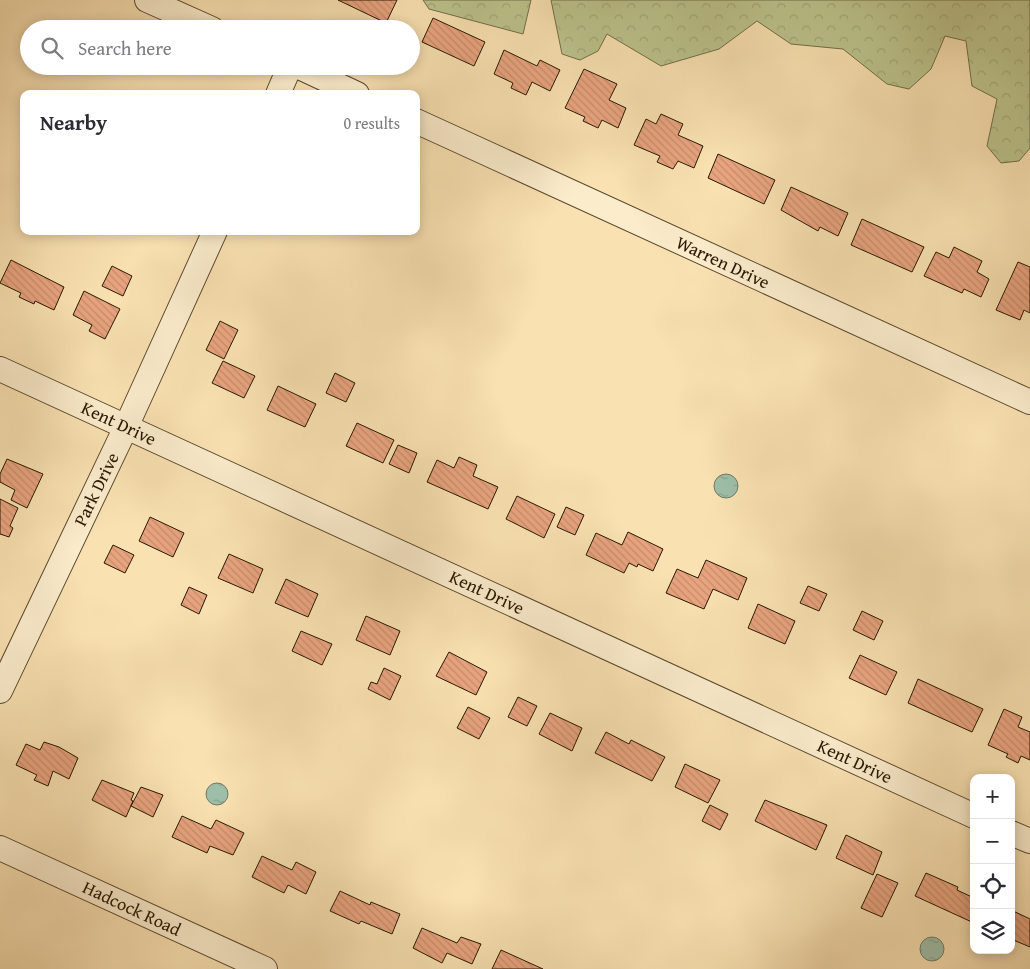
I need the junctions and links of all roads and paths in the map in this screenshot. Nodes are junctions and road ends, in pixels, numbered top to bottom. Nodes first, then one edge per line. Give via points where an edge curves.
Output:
1 (147, 0) edge
2 (192, 20) edge
3 (286, 75) edge
4 (316, 75) edge
5 (280, 90) edge
6 (348, 90) edge
7 (420, 123) edge
8 (213, 235) edge
9 (0, 369) edge
10 (1030, 402) edge
11 (126, 427) junction
12 (0, 691) edge
13 (970, 814) edge
14 (1015, 835) edge
15 (1030, 841) edge
16 (0, 848) edge
17 (265, 969) edge

1 - 2 street
3 - 5 street
4 - 6 street
7 - 10 street, Warren Drive
8 - 11 street, Park Drive
9 - 11 street, Kent Drive
11 - 12 street, Park Drive
11 - 13 street, Kent Drive
14 - 15 street
16 - 17 street, Hadcock Road

